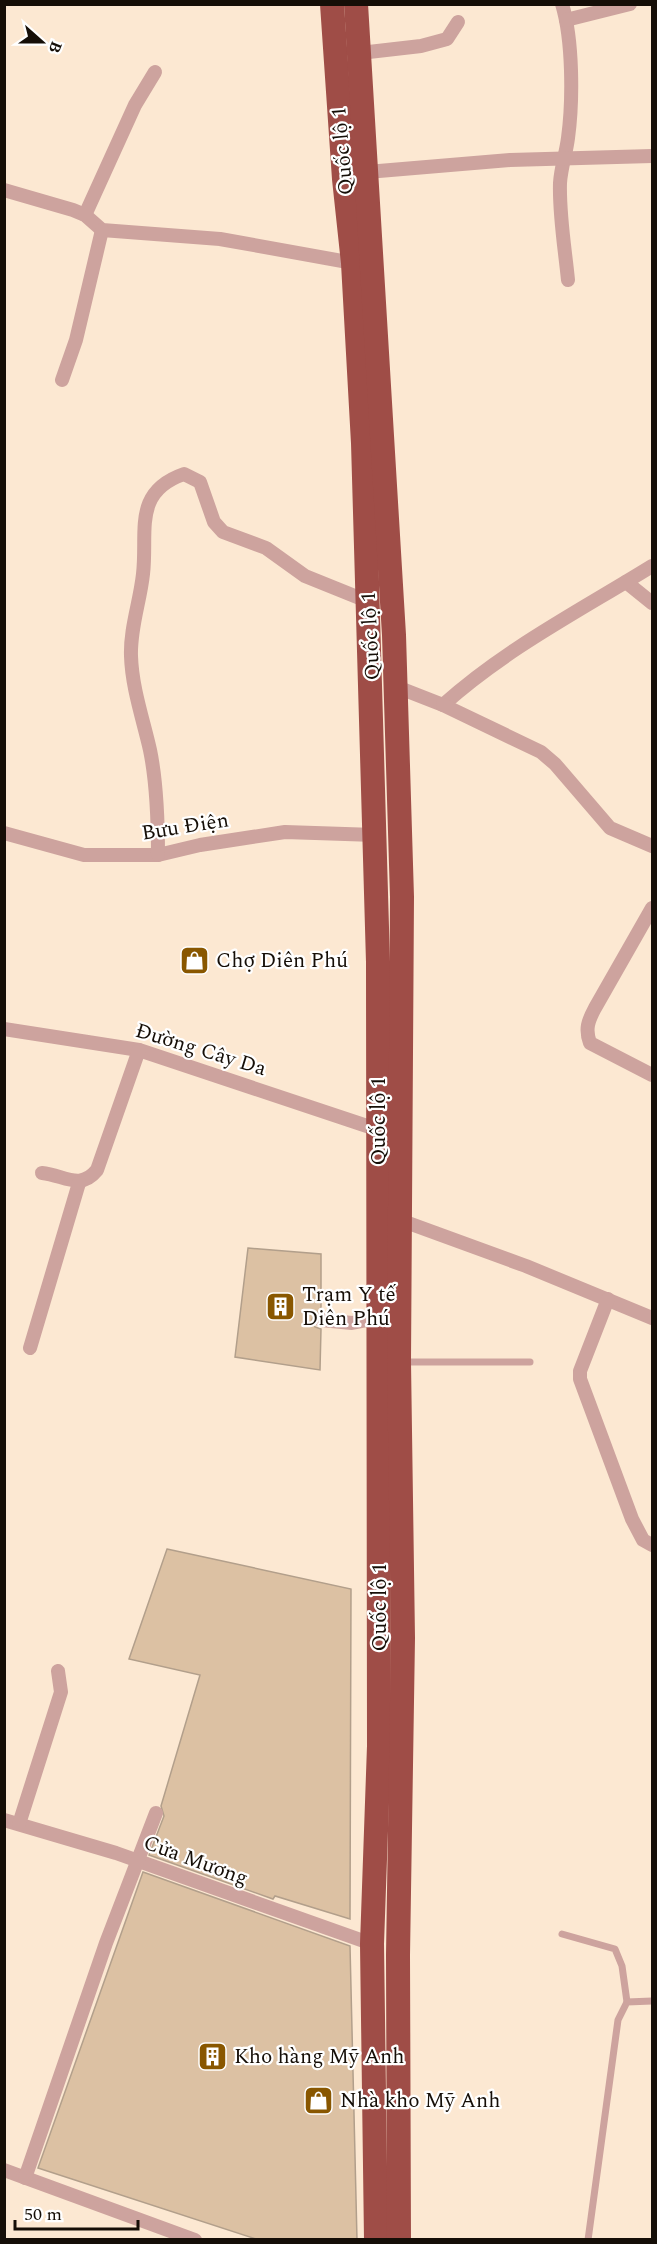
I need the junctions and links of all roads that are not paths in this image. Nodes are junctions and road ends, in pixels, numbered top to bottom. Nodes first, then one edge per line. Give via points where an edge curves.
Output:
1 (332, 4) edge
2 (356, 4) edge
3 (562, 4) edge
4 (630, 4) edge
5 (566, 20) junction
6 (458, 22) dead end
7 (360, 53) junction
8 (155, 72) dead end
9 (652, 156) edge
10 (562, 158) junction
11 (367, 172) junction
12 (4, 190) edge
13 (85, 215) junction
14 (102, 230) junction
15 (363, 264) junction
16 (568, 280) dead end
17 (62, 380) dead end
18 (652, 566) edge
19 (626, 582) junction
20 (367, 601) junction
21 (652, 603) edge
22 (397, 687) junction
23 (442, 705) junction
24 (4, 833) edge
25 (375, 835) junction
26 (652, 846) edge
27 (158, 855) junction
28 (652, 908) edge
29 (4, 1029) edge
30 (139, 1050) junction
31 (652, 1075) edge
32 (379, 1130) junction
33 (42, 1173) dead end
34 (79, 1183) junction
35 (400, 1220) junction
36 (608, 1299) junction
37 (378, 1318) junction
38 (652, 1318) edge
39 (321, 1320) dead end
40 (30, 1348) dead end
41 (399, 1362) junction
42 (530, 1362) dead end
43 (652, 1545) edge
44 (58, 1671) dead end
45 (156, 1813) dead end
46 (9, 1825) edge
47 (138, 1861) junction
48 (562, 1934) dead end
49 (372, 1944) junction
50 (652, 2001) edge
51 (627, 2002) junction
52 (4, 2170) edge
53 (25, 2178) junction
54 (195, 2240) edge
55 (376, 2240) edge
56 (399, 2240) edge
57 (588, 2240) edge

1 - 15 highway, Quốc lộ 1 via 344,179
2 - 7 highway, Quốc lộ 1
3 - 5 street
4 - 5 street
5 - 10 street via 570,103 568,140
6 - 7 street via 447,39
7 - 11 highway, Quốc lộ 1
8 - 13 street via 135,105
9 - 10 street
10 - 11 street
10 - 16 street via 560,187
11 - 15 highway, Quốc lộ 1
12 - 13 street
13 - 14 street
14 - 15 street via 220,239
14 - 17 street via 76,340
15 - 20 highway, Quốc lộ 1
15 - 22 highway, Quốc lộ 1
18 - 19 street
19 - 21 street
19 - 23 street via 513,652
20 - 25 highway, Quốc lộ 1
20 - 27 street via 305,576 266,548 223,532 214,522 204,490 196,479 184,474 158,489 147,505 144,574 131,654 155,783
22 - 23 street
22 - 35 highway, Quốc lộ 1 via 402,960
23 - 26 street via 541,752 610,828
24 - 27 street, Bưu Điện via 84,855
25 - 27 street, Bưu Điện via 285,832
25 - 32 highway, Quốc lộ 1
28 - 31 street via 594,1008 586,1033 590,1043
29 - 30 street, Đường Cây Da
30 - 32 street, Đường Cây Da
30 - 34 street via 102,1159 91,1177
32 - 37 highway, Quốc lộ 1
33 - 34 street
34 - 40 street
35 - 36 street
35 - 41 highway, Quốc lộ 1
36 - 38 street
36 - 43 street via 580,1379 637,1532
37 - 39 street via 352,1323
37 - 49 highway, Quốc lộ 1 via 379,1746
41 - 42 lane
41 - 56 highway, Quốc lộ 1 via 403,1638
44 - 46 street via 61,1692
45 - 47 street
46 - 47 street, Cửa Mương
47 - 49 street, Cửa Mương
47 - 53 street
48 - 51 lane via 615,1949 622,1966
49 - 55 highway, Quốc lộ 1
50 - 51 lane
51 - 57 lane via 618,2020
52 - 53 street
53 - 54 street

